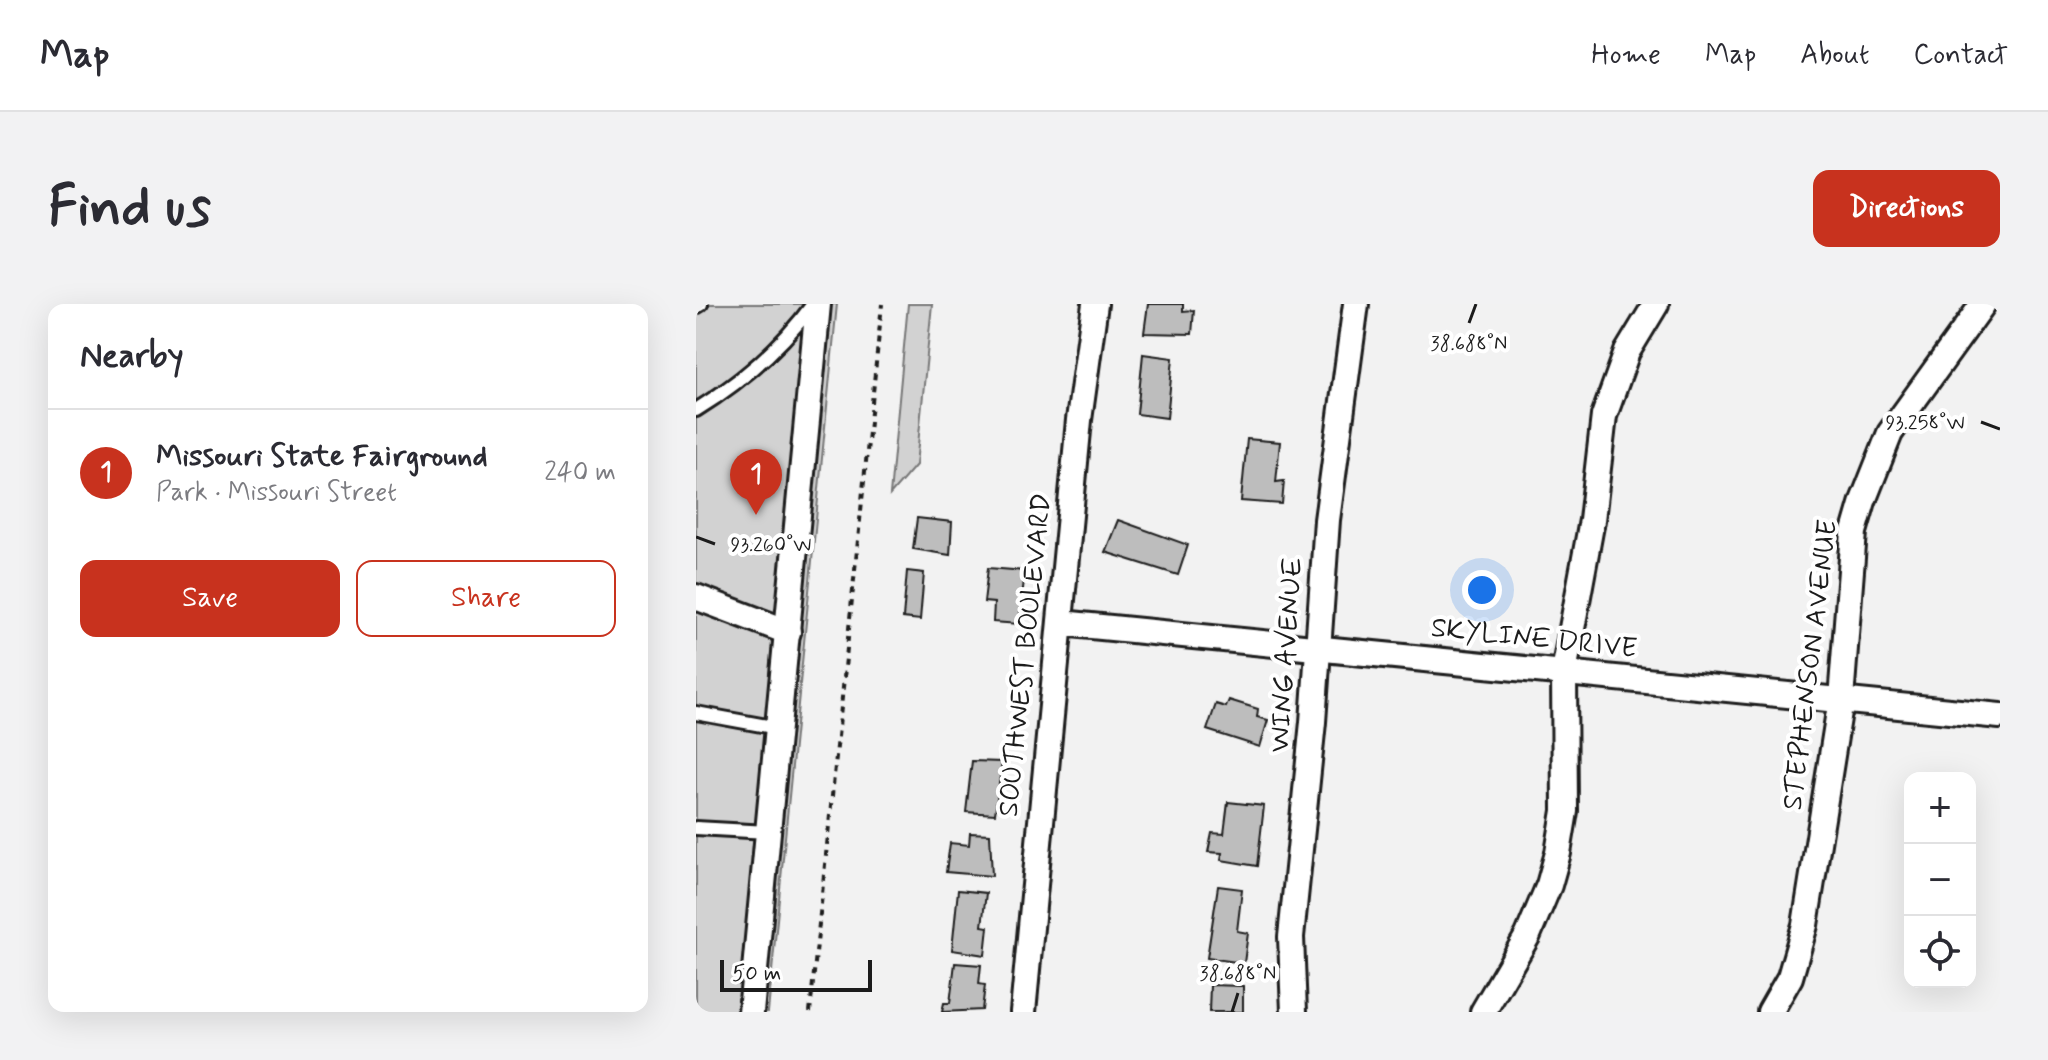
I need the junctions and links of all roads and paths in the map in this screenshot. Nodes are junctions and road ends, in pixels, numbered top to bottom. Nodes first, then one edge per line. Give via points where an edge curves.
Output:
1 (816, 304) edge
2 (882, 304) edge
3 (1095, 304) edge
4 (1356, 304) edge
5 (1656, 304) edge
6 (1983, 304) edge
7 (696, 410) edge
8 (696, 597) edge
9 (1061, 623) junction
10 (788, 632) junction
11 (1318, 648) junction
12 (1564, 672) junction
13 (1841, 699) junction
14 (696, 713) edge
15 (2000, 716) edge
16 (778, 728) junction
17 (696, 828) edge
18 (768, 832) junction
19 (751, 1012) edge
20 (810, 1012) edge
21 (1023, 1012) edge
22 (1294, 1012) edge
23 (1483, 1012) edge
24 (1770, 1012) edge

1 - 7 lane via 793,333
1 - 10 street
2 - 20 path
3 - 9 street, SOUTHWEST BOULEVARD
4 - 11 street, WING AVENUE via 1327,520
5 - 12 street via 1609,396
6 - 13 street, STEPHENSON AVENUE via 1890,433 1863,501 1852,544
8 - 10 street
9 - 11 street, SKYLINE DRIVE
9 - 21 street, SOUTHWEST BOULEVARD
10 - 16 street
11 - 12 street, SKYLINE DRIVE
11 - 22 street, WING AVENUE via 1291,937
12 - 13 street, SKYLINE DRIVE
12 - 23 street via 1565,811 1558,853 1528,935
13 - 15 street, SKYLINE DRIVE
13 - 24 street, STEPHENSON AVENUE via 1805,925 1790,977
14 - 16 lane
16 - 18 street
17 - 18 lane
18 - 19 street

